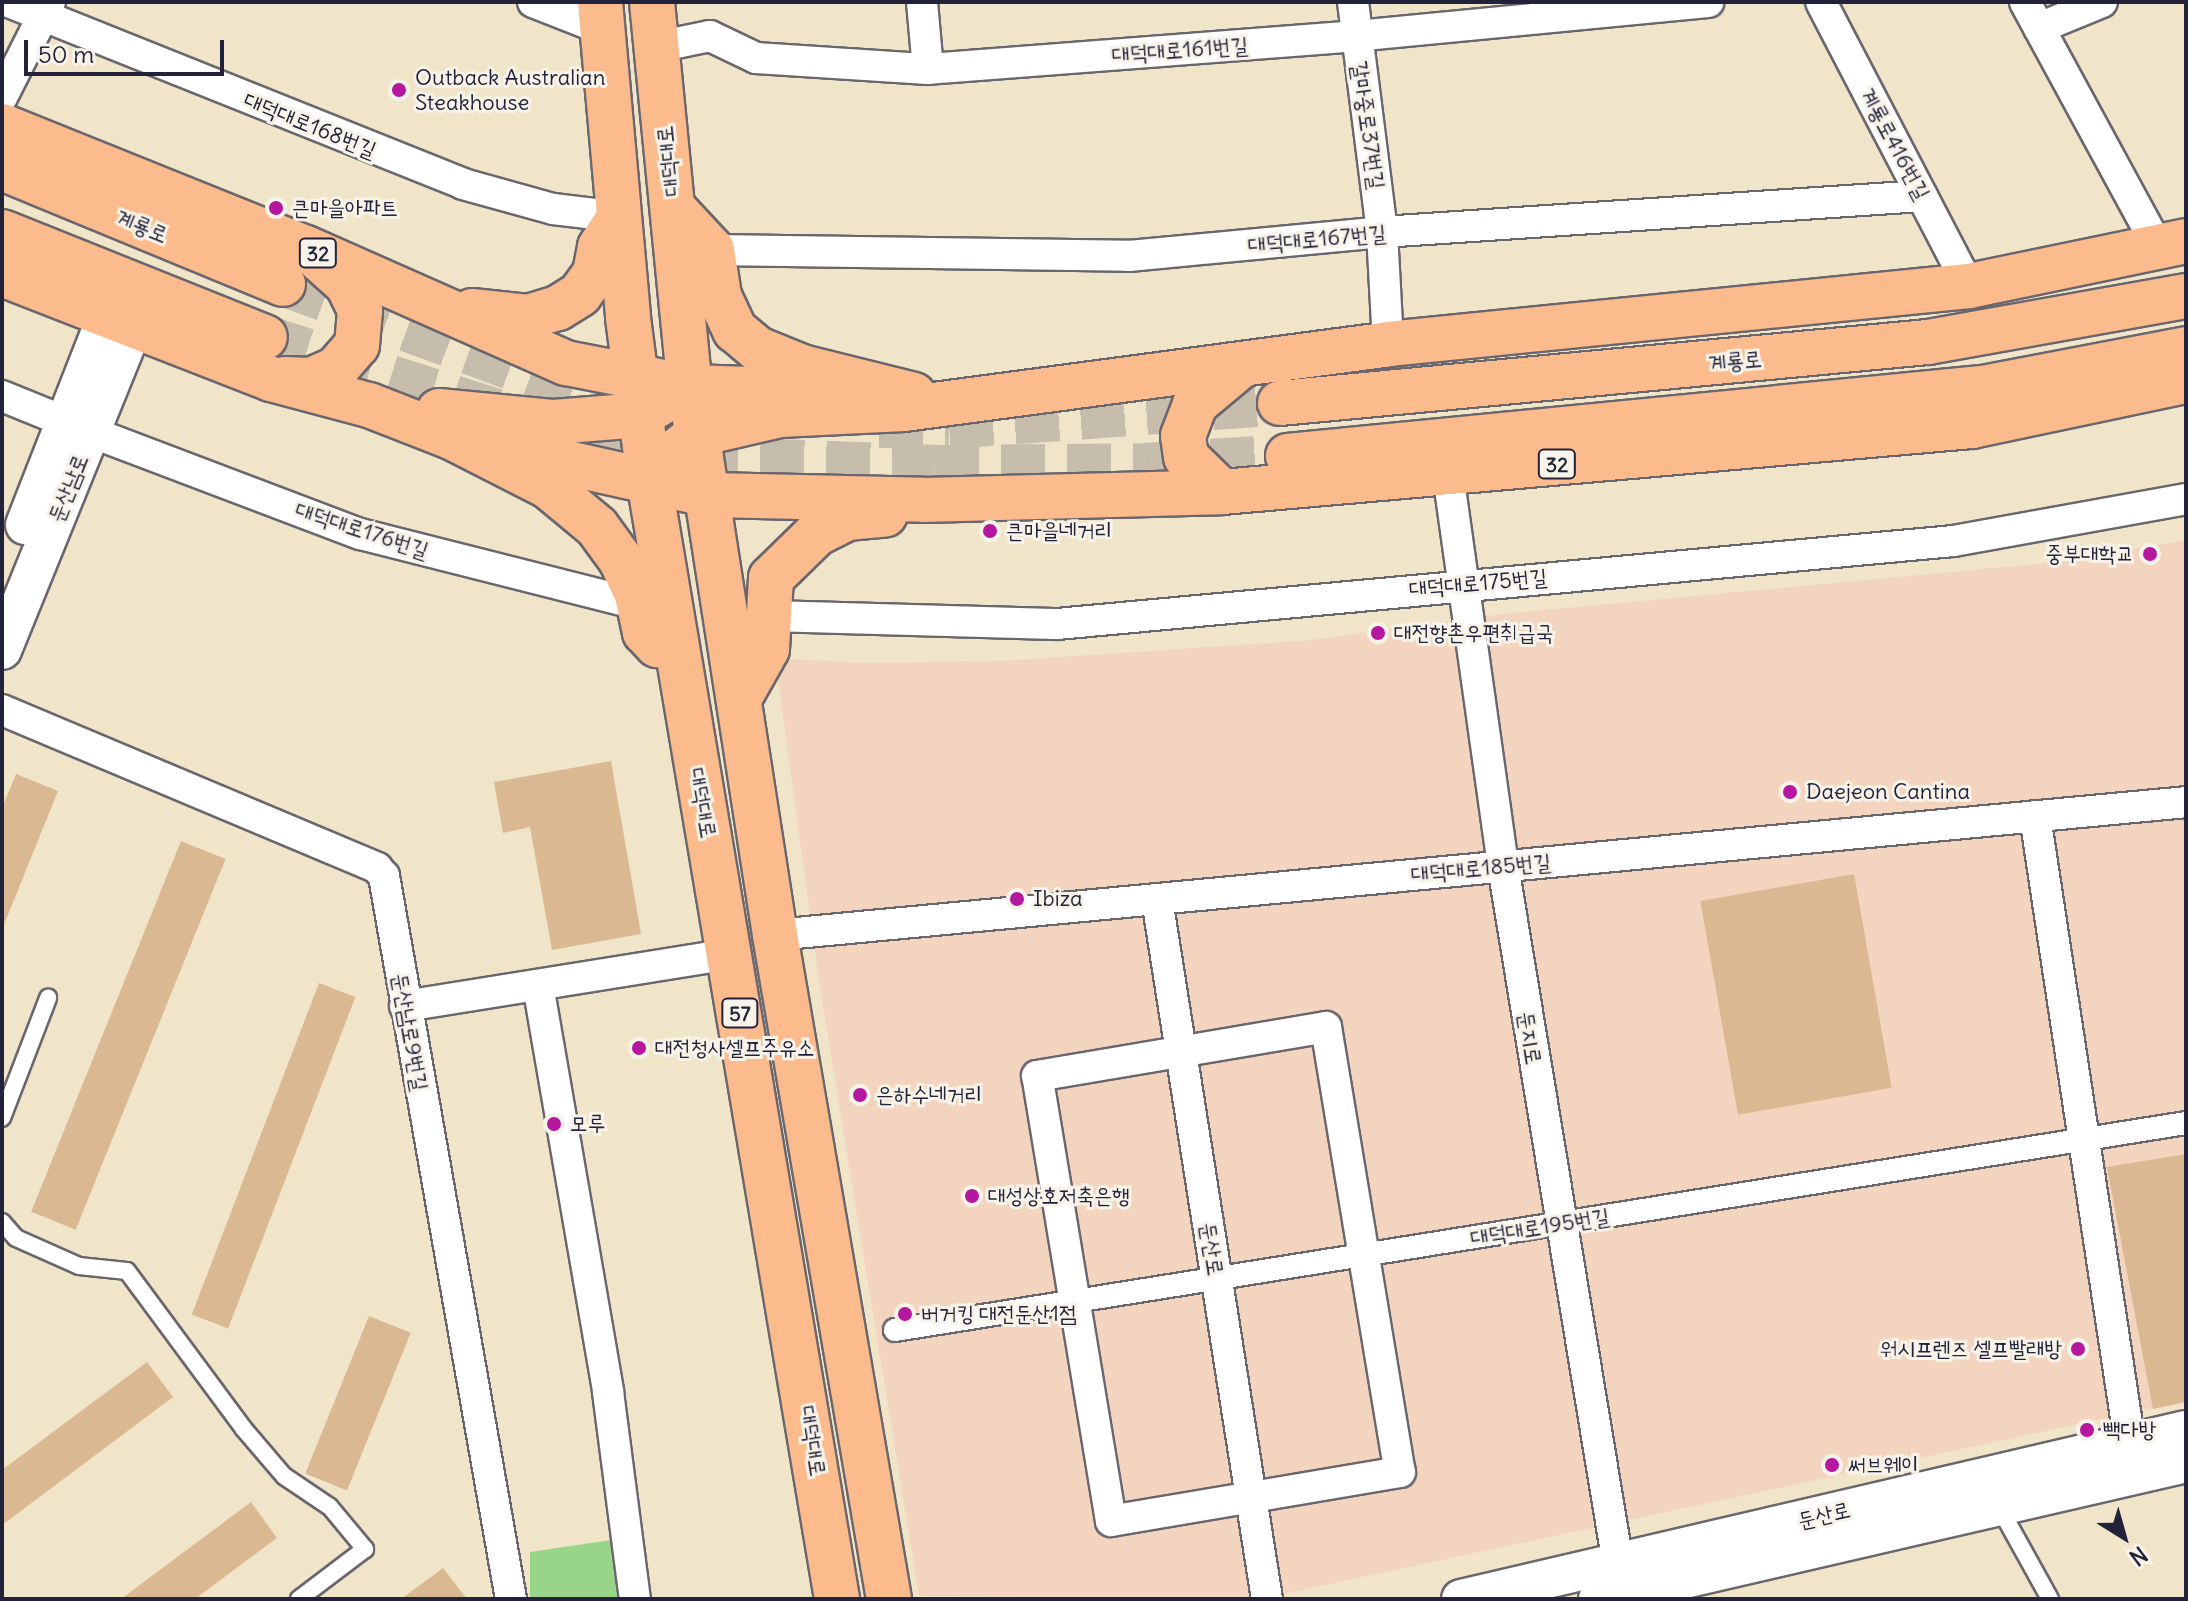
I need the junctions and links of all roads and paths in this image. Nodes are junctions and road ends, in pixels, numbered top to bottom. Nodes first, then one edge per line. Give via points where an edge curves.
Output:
1 (9, 2) edge
2 (533, 2) edge
3 (652, 2) edge
4 (922, 2) edge
5 (1353, 2) edge
6 (1708, 2) edge
7 (1821, 2) edge
8 (2102, 2) edge
9 (47, 9) edge
10 (2032, 15) edge
11 (601, 16) edge
12 (1356, 36) junction
13 (657, 47) junction
14 (928, 69) junction
15 (2, 97) edge
16 (2, 126) edge
17 (2, 168) edge
18 (1922, 196) junction
19 (673, 208) junction
20 (620, 217) junction
21 (2, 232) edge
22 (1382, 232) junction
23 (2172, 244) edge
24 (306, 248) junction
25 (712, 250) junction
26 (2, 274) edge
27 (283, 284) tunnel mouth
28 (1969, 286) junction
29 (2186, 296) edge
30 (437, 308) junction
31 (120, 321) junction
32 (1388, 344) junction
33 (2186, 349) edge
34 (268, 358) junction
35 (1243, 364) junction
36 (2186, 381) edge
37 (690, 387) junction
38 (1047, 392) junction
39 (914, 395) junction
40 (2, 396) edge
41 (637, 396) junction
42 (1280, 403) tunnel mouth
43 (369, 405) junction
44 (78, 427) junction
45 (698, 434) junction
46 (451, 437) junction
47 (1288, 456) tunnel mouth
48 (1448, 474) junction
49 (650, 486) junction
50 (1222, 492) junction
51 (711, 495) junction
52 (2186, 499) edge
53 (924, 500) junction
54 (2, 583) edge
55 (1460, 584) junction
56 (640, 605) junction
57 (767, 616) junction
58 (2, 650) edge
59 (679, 669) junction
60 (740, 697) junction
61 (2, 710) edge
62 (2186, 802) edge
63 (2035, 816) junction
64 (1503, 866) junction
65 (1157, 899) junction
66 (775, 935) junction
67 (730, 954) junction
68 (538, 985) junction
69 (48, 998) dead end
70 (405, 1006) junction
71 (1181, 1052) junction
72 (2, 1118) edge
73 (2186, 1123) edge
74 (2084, 1139) junction
75 (2, 1222) edge
76 (1560, 1223) junction
77 (1364, 1255) junction
78 (1217, 1278) junction
79 (1075, 1301) junction
80 (895, 1330) dead end
81 (2186, 1430) edge
82 (2130, 1444) junction
83 (2186, 1463) edge
84 (1995, 1492) junction
85 (1250, 1494) junction
86 (1616, 1589) edge
87 (299, 1599) edge
88 (511, 1599) edge
89 (635, 1599) edge
90 (837, 1599) edge
91 (889, 1599) edge
92 (1267, 1599) edge
93 (1461, 1599) edge
94 (2050, 1599) edge

1 - 9 street, 대덕대로168번길
2 - 11 street
3 - 13 main road, 대덕대로
4 - 14 street
5 - 12 street, 갈마중로37번길
6 - 12 street, 대덕대로161번길
7 - 18 street, 계룡로416번길
8 - 10 street
9 - 15 street
9 - 20 street, 대덕대로168번길 via 463,184 553,209
10 - 23 street
11 - 20 main road, 대덕대로
12 - 14 street, 대덕대로161번길
12 - 22 street, 갈마중로37번길
13 - 14 street, 대덕대로161번길 via 710,36 756,58
13 - 19 main road, 대덕대로
16 - 24 main road, 32
17 - 27 main road, 계룡로 / 32
18 - 22 street, 대덕대로167번길
18 - 28 street, 계룡로416번길
19 - 25 main road
19 - 37 main road, 대덕대로
20 - 30 main road via 600,247 595,273 580,294 558,308 528,317
20 - 41 main road, 대덕대로
21 - 34 main road, 32
22 - 25 street, 대덕대로167번길 via 1129,256
22 - 32 street, 갈마중로37번길
23 - 28 main road
24 - 30 main road, 32
24 - 34 main road via 348,285 360,310 357,345 336,369 311,380
25 - 39 main road via 719,296 735,330 758,349 802,367
26 - 31 main road, 32
28 - 32 main road
29 - 42 main road, 계룡로 via 1928,342
30 - 41 main road, 32
31 - 34 main road, 32
31 - 44 street, 둔산남로
32 - 35 main road
33 - 47 main road, 32 via 1982,388
34 - 43 main road, 32
35 - 38 main road
35 - 50 main road via 1195,404 1183,436 1186,457
36 - 48 main road, 32 via 1972,426
37 - 39 main road
37 - 41 main road
37 - 45 main road, 대덕대로 / 57
38 - 39 main road
38 - 45 main road via 904,409 780,415
40 - 44 street, 대덕대로176번길
41 - 43 main road via 554,422
41 - 49 main road, 대덕대로 / 57
43 - 46 main road, 32
44 - 54 street, 둔산남로
44 - 56 street, 대덕대로176번길 via 360,534
44 - 58 street, 둔산남로
45 - 49 main road via 665,458
45 - 51 main road, 대덕대로 / 57
46 - 49 main road, 32
46 - 56 main road via 569,502 621,560
48 - 50 main road, 32
48 - 55 street, 둔지로
49 - 51 main road, 32
49 - 59 main road, 대덕대로 / 57
50 - 53 main road, 32
51 - 53 main road, 32
51 - 60 main road, 대덕대로 / 57
52 - 55 street, 대덕대로175번길 via 1953,541
53 - 57 main road via 898,514 847,518 816,534 771,578
55 - 57 street, 대덕대로175번길 via 1057,624
55 - 64 street, 둔지로
56 - 59 main road via 645,632
57 - 60 main road via 767,649
59 - 67 main road, 대덕대로 / 57
60 - 66 main road, 대덕대로 / 57
61 - 70 street, 둔산남로9번길 via 377,868 384,876
62 - 63 street, 대덕대로185번길
63 - 64 street, 대덕대로185번길
63 - 74 street
64 - 65 street, 대덕대로185번길
64 - 76 street, 둔지로
65 - 66 street, 대덕대로185번길
65 - 71 street, 둔산로
66 - 91 main road, 대덕대로 / 57
67 - 68 street
67 - 90 main road, 대덕대로 / 57
68 - 70 street
68 - 89 street via 608,1392
69 - 72 lane
70 - 88 street, 둔산남로9번길
71 - 77 street via 1326,1027
71 - 78 street, 둔산로
71 - 79 street via 1037,1076
73 - 74 street, 대덕대로195번길
74 - 76 street, 대덕대로195번길
74 - 82 street
75 - 87 lane via 16,1238 79,1266 127,1271 284,1476 330,1507 365,1549
76 - 77 street, 대덕대로195번길
76 - 86 street, 둔지로
77 - 78 street, 대덕대로195번길
77 - 85 street via 1400,1472
78 - 79 street, 대덕대로195번길
78 - 85 street, 둔산로
79 - 80 street, 대덕대로195번길
79 - 85 street via 1111,1521
81 - 82 street, 둔산로
82 - 84 street, 둔산로
83 - 84 street, 둔산로
84 - 86 street, 둔산로
84 - 94 lane
85 - 92 street, 둔산로
86 - 93 street, 둔산로

